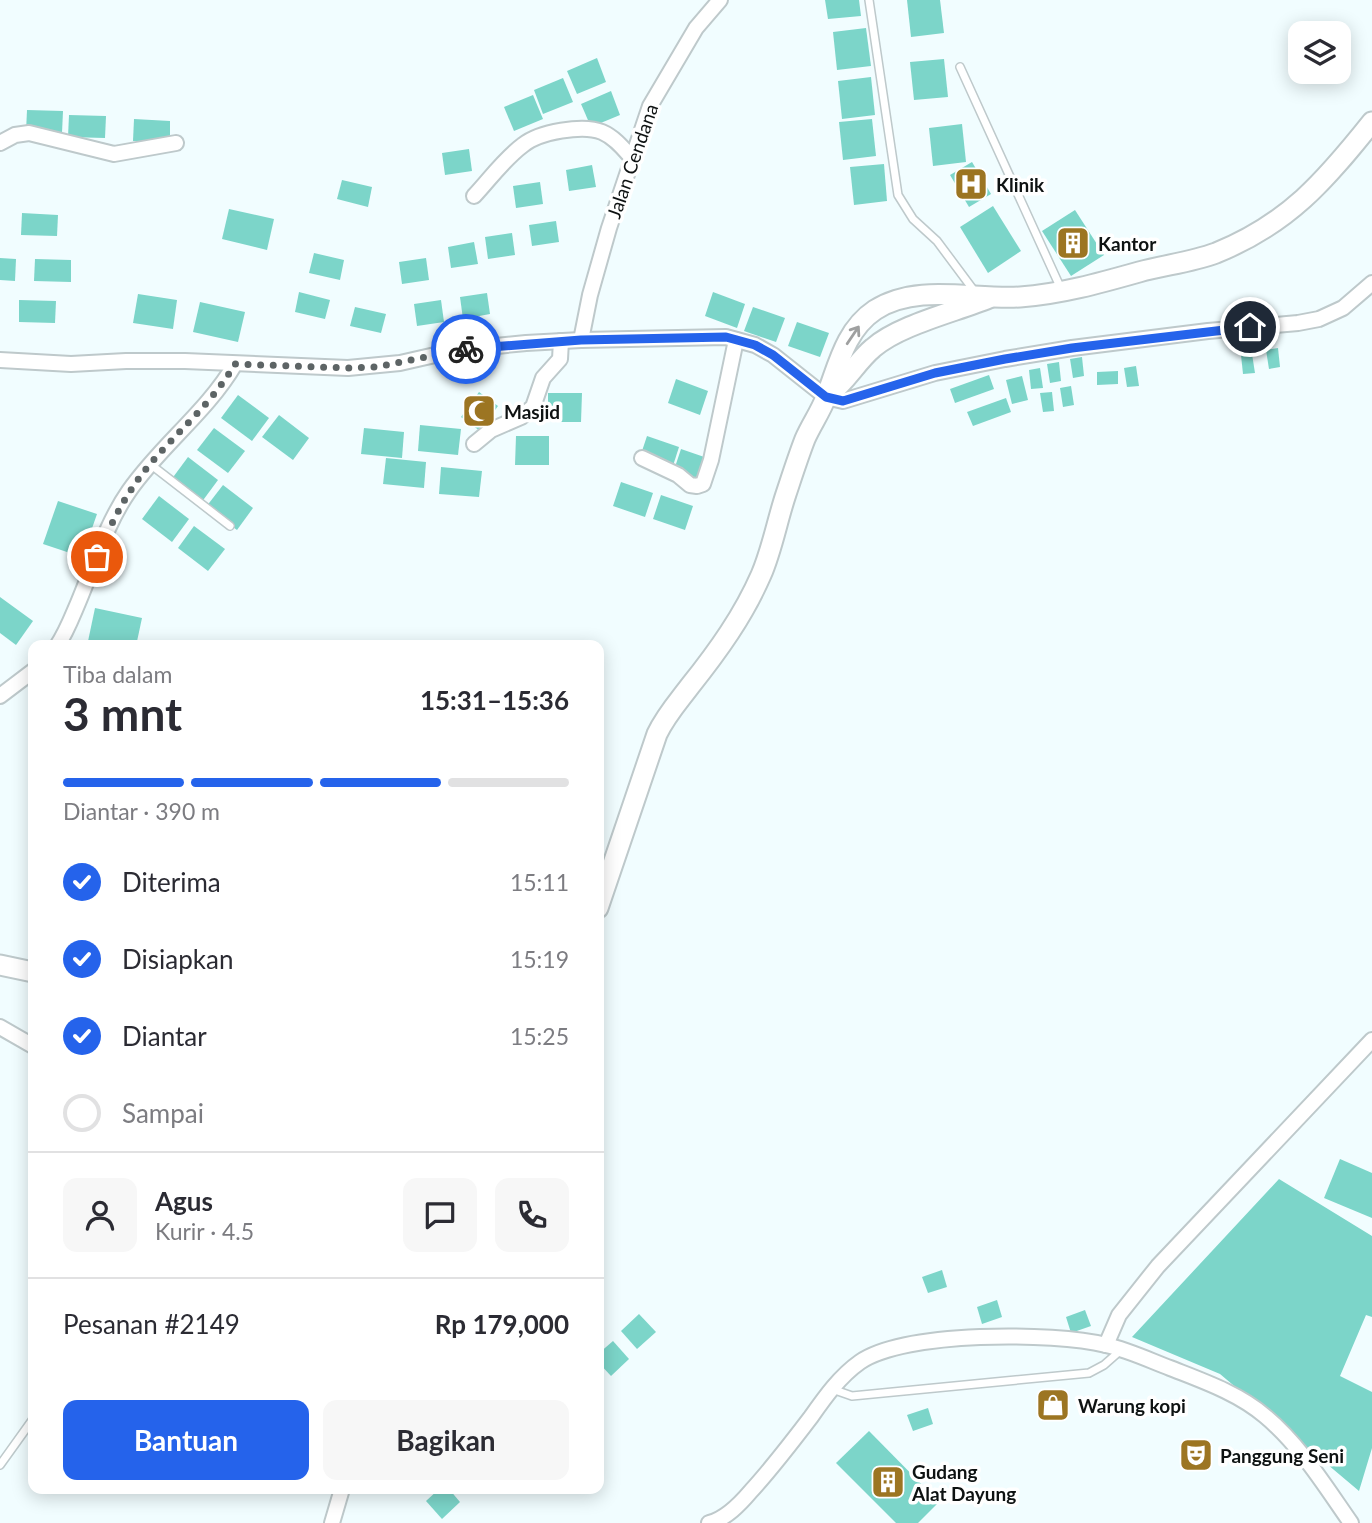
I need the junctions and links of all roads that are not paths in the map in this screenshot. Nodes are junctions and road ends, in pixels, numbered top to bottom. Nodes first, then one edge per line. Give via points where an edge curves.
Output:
1 (720, 0) edge
2 (869, 0) edge
3 (961, 67) dead end
4 (1372, 122) edge
5 (0, 143) edge
6 (176, 144) dead end
7 (631, 157) junction
8 (474, 196) dead end
9 (1372, 283) edge
10 (1062, 291) junction
11 (985, 296) junction
12 (581, 340) junction
13 (736, 340) junction
14 (561, 341) junction
15 (0, 360) edge
16 (235, 364) junction
17 (826, 397) junction
18 (474, 444) dead end
19 (642, 458) dead end
20 (150, 464) junction
21 (229, 526) dead end
22 (60, 640) edge
23 (28, 675) edge
24 (0, 696) edge
25 (604, 890) edge
26 (0, 965) edge
27 (28, 971) edge
28 (0, 1027) edge
29 (1372, 1040) edge
30 (28, 1043) edge
31 (1106, 1345) junction
32 (1122, 1349) junction
33 (832, 1389) junction
34 (28, 1426) edge
35 (0, 1465) edge
36 (341, 1494) edge
37 (332, 1523) edge
38 (709, 1523) edge
39 (1352, 1523) edge

1 - 7 street, Jalan Cendana via 696,28 655,94
2 - 11 lane via 898,195 913,219
3 - 10 lane
4 - 10 street via 1312,191 1268,228 1215,253
5 - 6 street via 29,133 114,154
7 - 8 street via 596,130 544,134 522,145
7 - 12 street, Jalan Cendana
9 - 17 street via 1343,308 1298,323 1072,348 935,373 851,400
10 - 11 street
11 - 17 street via 896,332 871,349
17 -> 11 street via 849,339 874,311 923,295
12 - 13 street
12 - 14 street
13 - 17 street via 773,355
13 - 19 street via 703,484 690,485
14 - 16 street via 457,350 376,367
14 - 18 street via 560,359 543,378 533,407
15 - 16 street
16 - 20 street via 206,405
17 - 25 street via 806,438 762,572 744,609 663,720
20 - 21 lane
20 - 22 street via 116,514
23 - 24 street
26 - 27 street
28 - 30 street
29 - 31 street via 1158,1266 1119,1315
31 - 32 street
31 - 33 street via 1062,1338 910,1343 861,1361
32 - 33 lane via 1088,1373 864,1395
32 - 39 street via 1208,1383 1265,1416 1305,1457
33 - 38 street via 755,1487 738,1505
34 - 35 lane
36 - 37 street

